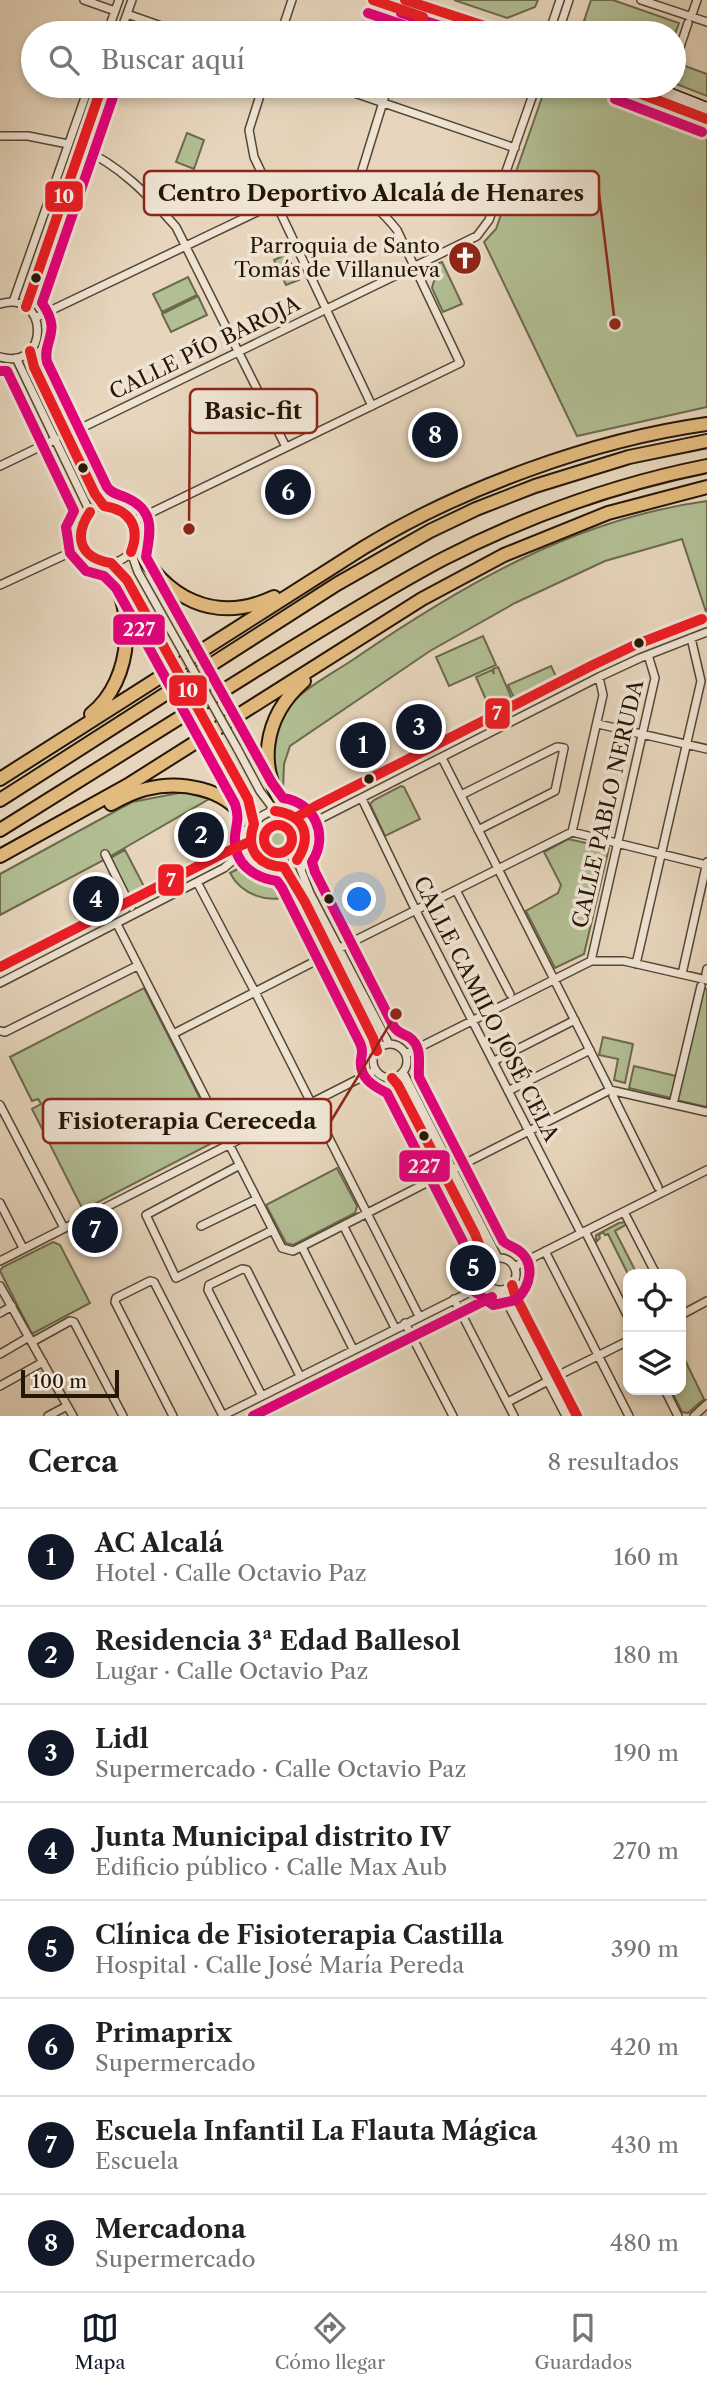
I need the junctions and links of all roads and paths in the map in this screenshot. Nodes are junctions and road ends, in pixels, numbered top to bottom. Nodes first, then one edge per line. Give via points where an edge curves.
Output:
1 (84, 0) edge
2 (118, 0) edge
3 (132, 0) edge
4 (292, 0) edge
5 (373, 0) edge
6 (405, 0) edge
7 (560, 0) edge
8 (569, 0) edge
9 (641, 0) edge
10 (697, 0) edge
11 (115, 11) junction
12 (127, 14) junction
13 (413, 14) junction
14 (689, 20) junction
15 (111, 21) edge
16 (124, 21) edge
17 (147, 21) edge
18 (285, 21) edge
19 (410, 21) edge
20 (434, 21) edge
21 (469, 21) edge
22 (553, 21) edge
23 (562, 21) edge
24 (707, 23) edge
25 (686, 29) edge
26 (85, 98) edge
27 (98, 98) edge
28 (259, 98) edge
29 (369, 98) edge
30 (384, 98) edge
31 (532, 98) edge
32 (652, 98) edge
33 (682, 98) edge
34 (383, 103) junction
35 (707, 108) edge
36 (707, 119) edge
37 (0, 136) edge
38 (68, 144) junction
39 (80, 148) junction
40 (515, 148) junction
41 (355, 193) junction
42 (276, 203) junction
43 (187, 246) junction
44 (415, 266) junction
45 (13, 302) junction
46 (0, 304) edge
47 (26, 307) junction
48 (327, 309) junction
49 (36, 318) junction
50 (30, 351) junction
51 (237, 352) junction
52 (0, 357) edge
53 (16, 358) junction
54 (372, 406) junction
55 (707, 424) edge
56 (68, 435) junction
57 (56, 439) junction
58 (707, 441) edge
59 (286, 447) junction
60 (0, 466) edge
61 (707, 466) edge
62 (707, 473) edge
63 (629, 486) junction
64 (707, 487) edge
65 (104, 506) junction
66 (90, 512) junction
67 (134, 522) junction
68 (82, 547) junction
69 (133, 548) junction
70 (363, 548) junction
71 (107, 563) junction
72 (0, 585) edge
73 (707, 632) edge
74 (362, 636) junction
75 (691, 638) junction
76 (648, 654) junction
77 (599, 677) junction
78 (598, 724) junction
79 (642, 734) junction
80 (686, 744) junction
81 (50, 747) junction
82 (707, 749) edge
83 (73, 753) junction
84 (442, 758) junction
85 (0, 779) edge
86 (0, 794) edge
87 (461, 795) junction
88 (362, 799) junction
89 (0, 800) edge
90 (282, 810) junction
91 (317, 820) junction
92 (249, 825) junction
93 (303, 826) junction
94 (478, 830) junction
95 (0, 832) edge
96 (572, 832) junction
97 (616, 843) junction
98 (250, 846) junction
99 (662, 853) junction
100 (105, 854) dead end
101 (254, 855) junction
102 (244, 856) junction
103 (0, 857) edge
104 (297, 860) junction
105 (707, 863) edge
106 (284, 867) junction
107 (497, 869) junction
108 (301, 871) junction
109 (197, 882) junction
110 (299, 889) junction
111 (456, 890) junction
112 (131, 907) dead end
113 (416, 911) junction
114 (117, 924) junction
115 (340, 948) junction
116 (331, 953) junction
117 (590, 961) junction
118 (636, 964) junction
119 (137, 966) junction
120 (682, 974) junction
121 (705, 977) edge
122 (554, 979) junction
123 (0, 983) edge
124 (255, 992) junction
125 (510, 994) dead end
126 (474, 1020) junction
127 (575, 1020) junction
128 (0, 1031) edge
129 (173, 1034) junction
130 (389, 1044) junction
131 (590, 1050) junction
132 (377, 1051) junction
133 (406, 1054) junction
134 (494, 1061) junction
135 (376, 1070) junction
136 (403, 1072) junction
137 (392, 1078) junction
138 (508, 1091) junction
139 (612, 1093) junction
140 (674, 1100) dead end
141 (310, 1102) junction
142 (0, 1105) edge
143 (707, 1112) edge
144 (3, 1120) edge
145 (528, 1132) junction
146 (229, 1144) junction
147 (240, 1165) junction
148 (452, 1170) junction
149 (707, 1170) edge
150 (444, 1174) junction
151 (659, 1187) dead end
152 (257, 1199) junction
153 (0, 1203) edge
154 (624, 1212) junction
155 (368, 1213) junction
156 (201, 1226) dead end
157 (344, 1227) junction
158 (64, 1228) junction
159 (272, 1230) junction
160 (583, 1232) junction
161 (302, 1247) junction
162 (23, 1248) junction
163 (545, 1251) junction
164 (498, 1258) junction
165 (0, 1261) edge
166 (487, 1264) junction
167 (514, 1267) junction
168 (653, 1269) edge
169 (486, 1284) junction
170 (513, 1285) junction
171 (0, 1286) edge
172 (501, 1291) junction
173 (454, 1299) junction
174 (707, 1301) edge
175 (12, 1306) junction
176 (623, 1308) edge
177 (686, 1312) edge
178 (0, 1313) edge
179 (419, 1316) junction
180 (405, 1323) junction
181 (395, 1328) junction
182 (30, 1340) junction
183 (623, 1343) edge
184 (354, 1349) junction
185 (0, 1354) edge
186 (598, 1355) junction
187 (43, 1362) junction
188 (300, 1376) junction
189 (557, 1376) junction
190 (548, 1381) junction
191 (0, 1386) edge
192 (668, 1395) edge
193 (262, 1396) junction
194 (508, 1402) junction
195 (707, 1404) edge
196 (67, 1406) junction
197 (239, 1412) edge
198 (48, 1416) edge
199 (72, 1416) edge
200 (123, 1416) edge
201 (173, 1416) edge
202 (223, 1416) edge
203 (453, 1416) edge
204 (514, 1416) edge
205 (566, 1416) edge
206 (577, 1416) edge
207 (629, 1416) edge
208 (678, 1416) edge
209 (694, 1416) edge

1 - 11 street
2 - 11 street
3 - 12 street
4 - 18 street
5 - 13 street
6 - 21 street
7 - 22 street
8 - 23 street
9 - 14 street
10 - 14 street
11 - 15 street
12 - 16 street
12 - 17 street
13 - 19 street
13 - 20 street
14 - 24 street
14 - 25 street
26 - 38 street
27 - 39 street
28 - 42 street via 251,120 250,144
29 - 34 street
30 - 34 street
31 - 40 street, CALLE PÍO BAROJA
32 - 36 street
33 - 35 street
34 - 40 street
34 - 41 street
37 - 38 street
38 - 45 street
39 - 43 street via 116,166 176,227
39 - 47 street
40 - 44 street, CALLE PÍO BAROJA via 489,220 477,236
41 - 42 street via 317,188
41 - 44 street via 382,211
42 - 43 street
42 - 48 street
43 - 49 street
43 - 51 street
44 - 48 street, CALLE PÍO BAROJA
44 - 54 street via 460,363
45 - 46 street
45 - 47 street
47 - 49 street
48 - 51 street, CALLE PÍO BAROJA
48 - 54 street
49 - 50 street via 38,337
50 - 53 street
50 - 56 street
51 - 56 street, CALLE PÍO BAROJA
51 - 59 street
52 - 53 street
53 - 57 street
54 - 59 street
55 - 70 highway via 597,448 527,471
56 - 65 street
57 - 60 street
57 - 66 street
58 - 83 highway via 629,457 535,486 430,531 337,584
59 - 67 street
61 - 63 highway
62 - 63 highway
63 - 95 highway via 562,508 444,559 368,601
64 - 74 highway via 608,513 536,541 433,593
65 - 66 street
65 - 67 street via 121,509
66 - 68 street via 80,528
67 - 69 street
68 - 71 street via 89,556
68 - 72 street
69 - 70 highway via 173,591 196,603 239,608 280,594
69 - 71 street via 124,558
69 - 90 street, bridge via 139,574 260,791
70 - 81 highway
71 - 81 highway via 121,598 126,638 123,663 97,709
71 - 92 street, bridge via 127,580 226,757 248,799
73 - 75 street
74 - 90 highway via 292,692 278,709 268,761
74 - 103 highway via 128,785
75 - 76 street
75 - 80 street via 701,681
76 - 77 street
76 - 79 street, CALLE PABLO NERUDA via 655,678
77 - 78 street via 603,695
77 - 84 street
78 - 79 street
78 - 96 street
79 - 80 street
79 - 97 street, CALLE PABLO NERUDA
80 - 82 street
80 - 99 street
81 - 85 highway
83 - 86 highway
83 - 89 highway
84 - 87 street
84 - 88 street
87 - 94 street
87 - 94 street via 557,747 564,748 555,791
88 - 91 street
88 - 113 street, CALLE CAMILO JOSÉ CELA
90 - 91 street
90 - 92 street
90 - 93 street
91 - 93 street
91 - 108 street
92 - 98 street
92 - 102 street
92 - 103 highway via 217,794 158,786 128,795
93 - 104 street via 306,845
94 - 107 street
96 - 97 street
96 - 107 street
97 - 99 street
97 - 117 street, CALLE PABLO NERUDA
98 - 101 street
98 - 102 street
99 - 105 street
99 - 118 street
100 - 112 street
101 - 102 street
101 - 106 street via 269,867
102 - 109 street
102 - 110 street via 286,875
104 - 106 street
104 - 108 street
105 - 120 street
106 - 110 street
107 - 111 street
107 - 122 street
108 - 115 street
109 - 114 street
109 - 124 street
110 - 116 street
111 - 113 street
111 - 125 street
113 - 115 street
113 - 126 street, CALLE CAMILO JOSÉ CELA
114 - 119 street
114 - 123 street
115 - 130 street
116 - 124 street
116 - 132 street
117 - 118 street
117 - 122 street
118 - 120 street
119 - 128 street
119 - 129 street
120 - 121 street
121 - 140 street
122 - 126 street
122 - 127 street
124 - 129 street
124 - 141 street
126 - 133 street
126 - 134 street, CALLE CAMILO JOSÉ CELA
127 - 131 street
127 - 134 street
129 - 146 street
130 - 132 street
130 - 133 street
131 - 138 street
131 - 139 street
132 - 135 street
133 - 136 street
134 - 138 street, CALLE CAMILO JOSÉ CELA
135 - 137 street
135 - 141 street
136 - 137 street
136 - 148 street
137 - 150 street
138 - 145 street, CALLE CAMILO JOSÉ CELA
139 - 143 street
139 - 145 street
139 - 151 street
141 - 146 street
141 - 155 street
142 - 144 street
144 - 158 street
145 - 148 street
145 - 160 street, CALLE CAMILO JOSÉ CELA
146 - 147 street
146 - 158 street
147 - 152 street
147 - 159 street via 146,1215 176,1278
148 - 164 street
149 - 154 street
150 - 155 street
150 - 166 street
152 - 156 street
152 - 159 street
153 - 162 street
154 - 160 street
154 - 168 street
155 - 157 street
155 - 179 street
157 - 161 street
157 - 181 street
158 - 162 street
159 - 161 street via 282,1248 293,1251
160 - 163 street
160 - 176 street, CALLE CAMILO JOSÉ CELA
161 - 184 street
162 - 165 street
163 - 167 street
163 - 186 street
164 - 166 street
164 - 167 street
166 - 169 street via 483,1273
167 - 170 street
169 - 172 street
169 - 173 street
170 - 172 street
170 - 189 street
171 - 175 street
172 - 190 street
173 - 179 street
173 - 194 street
174 - 177 street
175 - 178 street
175 - 182 street
179 - 180 street
180 - 181 street
180 - 203 street
181 - 184 street
182 - 185 street
182 - 187 street
182 - 200 street via 74,1322
183 - 186 street
184 - 188 street
186 - 189 street
186 - 207 street
187 - 191 street
187 - 196 street
188 - 193 street
188 - 193 street via 247,1270 220,1279 208,1290
189 - 206 street
190 - 194 street
190 - 205 street
192 - 208 street
193 - 197 street
194 - 204 street
195 - 209 street
196 - 198 street
196 - 199 street
197 - 202 street
201 - 202 street via 115,1302 150,1281

